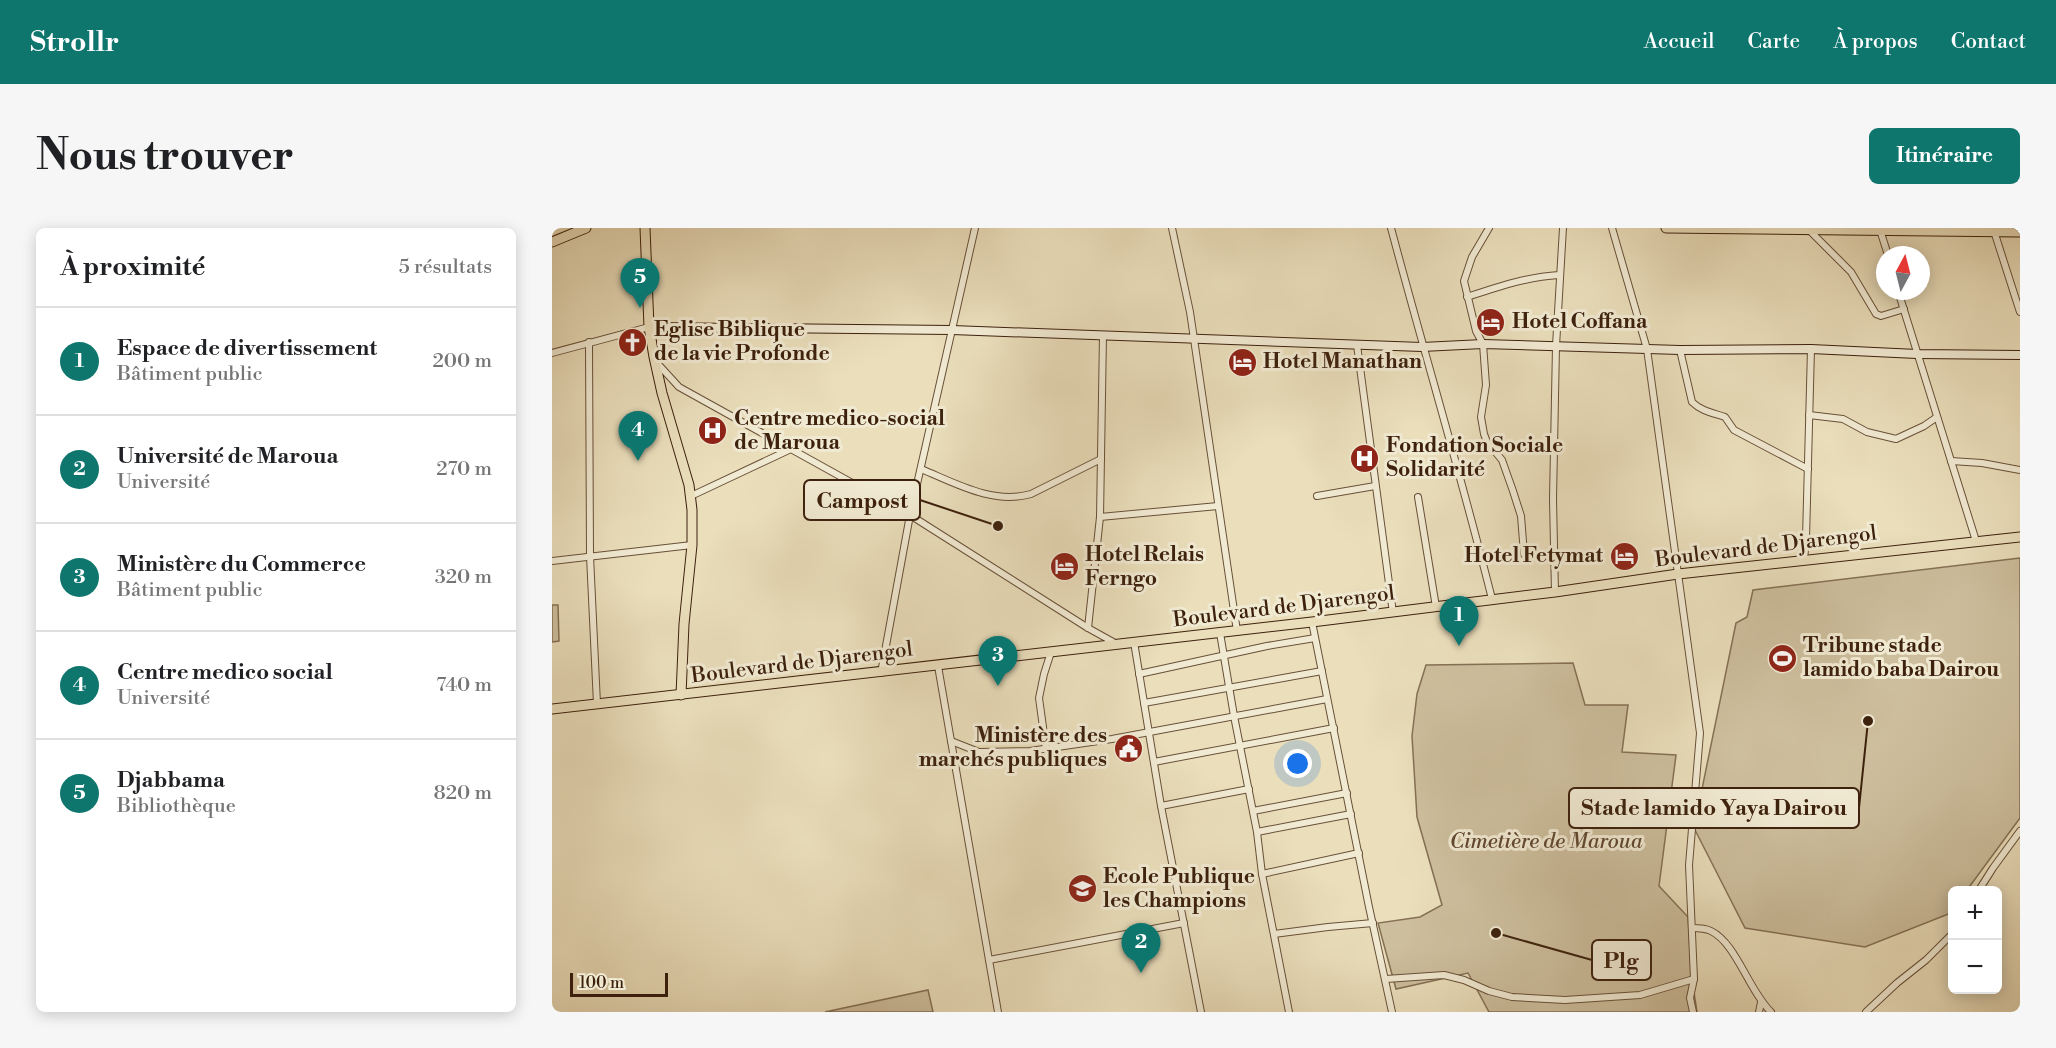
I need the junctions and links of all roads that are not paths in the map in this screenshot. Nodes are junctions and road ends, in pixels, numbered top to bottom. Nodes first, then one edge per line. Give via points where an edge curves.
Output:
1 (586, 228) edge
2 (975, 228) edge
3 (1172, 228) edge
4 (1391, 228) edge
5 (1489, 228) edge
6 (1563, 228) edge
7 (1612, 228) edge
8 (1666, 228) edge
9 (646, 229) edge
10 (1808, 229) edge
11 (1880, 229) edge
12 (1994, 231) junction
13 (2020, 232) edge
14 (552, 242) edge
15 (1885, 246) edge
16 (1559, 275) junction
17 (1467, 297) junction
18 (1901, 300) edge
19 (1904, 309) junction
20 (2020, 312) edge
21 (649, 327) junction
22 (952, 330) junction
23 (1103, 335) junction
24 (1193, 338) junction
25 (590, 342) junction
26 (1483, 344) junction
27 (1357, 345) junction
28 (1556, 346) junction
29 (1422, 347) junction
30 (1647, 349) junction
31 (1810, 349) junction
32 (1680, 350) junction
33 (552, 353) edge
34 (1917, 354) junction
35 (2020, 356) edge
36 (654, 357) junction
37 (1809, 415) junction
38 (1937, 417) junction
39 (791, 449) junction
40 (1101, 459) junction
41 (1951, 461) junction
42 (921, 469) junction
43 (1808, 469) junction
44 (2020, 470) edge
45 (1375, 486) junction
46 (691, 496) junction
47 (1317, 496) dead end
48 (1418, 497) dead end
49 (1218, 506) junction
50 (910, 515) junction
51 (1100, 517) junction
52 (2020, 537) edge
53 (1976, 541) junction
54 (692, 545) junction
55 (1524, 554) dead end
56 (590, 556) junction
57 (1804, 560) junction
58 (552, 561) edge
59 (1678, 574) junction
60 (1555, 592) junction
61 (1492, 599) junction
62 (1436, 607) junction
63 (1393, 613) junction
64 (1312, 622) junction
65 (1088, 628) junction
66 (1237, 631) junction
67 (1220, 633) junction
68 (1314, 638) junction
69 (1134, 642) junction
70 (1116, 644) junction
71 (1051, 652) junction
72 (1223, 656) junction
73 (938, 666) junction
74 (1322, 671) junction
75 (881, 673) junction
76 (1139, 674) junction
77 (1229, 688) junction
78 (681, 695) junction
79 (1327, 699) junction
80 (1144, 703) junction
81 (597, 704) junction
82 (552, 709) edge
83 (1234, 716) junction
84 (1334, 728) junction
85 (1149, 732) junction
86 (951, 741) junction
87 (1239, 745) junction
88 (1046, 749) junction
89 (1154, 762) junction
90 (1249, 789) junction
91 (1347, 793) junction
92 (1161, 806) junction
93 (1253, 810) junction
94 (1351, 814) junction
95 (2020, 831) edge
96 (1257, 832) junction
97 (1359, 853) junction
98 (1262, 874) junction
99 (1982, 886) edge
100 (1184, 923) junction
101 (1373, 923) junction
102 (1692, 928) junction
103 (1274, 934) junction
104 (1948, 939) edge
105 (988, 960) junction
106 (1386, 979) junction
107 (1694, 979) junction
108 (1761, 1002) junction
109 (998, 1012) edge
110 (1200, 1012) edge
111 (1289, 1012) edge
112 (1392, 1012) edge
113 (1693, 1012) edge
114 (1759, 1012) edge
115 (1771, 1012) edge
116 (1866, 1012) edge

1 - 14 main road
2 - 22 street
3 - 24 street
4 - 29 street
5 - 17 street via 1467,269
6 - 16 street
7 - 30 street
8 - 10 main road
9 - 21 main road
10 - 11 main road
10 - 19 street via 1851,272 1876,314
11 - 12 main road
11 - 15 street
12 - 13 main road
12 - 20 street
16 - 17 street via 1519,280
16 - 28 street
17 - 26 street
18 - 19 street
19 - 34 street
21 - 22 main road
21 - 25 street
21 - 36 main road
22 - 23 main road
22 - 42 street
23 - 24 main road
23 - 40 street
24 - 27 main road
24 - 49 street
25 - 33 street
25 - 56 street
26 - 28 main road
26 - 29 main road
26 - 55 street via 1484,434 1502,460 1514,491
27 - 29 main road
27 - 45 street
28 - 30 main road
28 - 60 street
29 - 61 street
30 - 32 main road
30 - 59 street
31 - 32 main road
31 - 34 main road
31 - 37 street
32 - 43 street via 1694,405 1725,417 1734,430
34 - 35 main road
34 - 38 street
36 - 39 street via 679,387
36 - 46 main road
37 - 38 street via 1843,419 1868,432 1896,439
37 - 43 street
38 - 41 street
39 - 46 street
39 - 50 street
40 - 42 street via 1020,497 986,494
40 - 51 street
41 - 44 street
41 - 53 street
42 - 50 street
43 - 57 street
45 - 47 street
45 - 63 street
46 - 54 main road
48 - 62 street
49 - 51 street
49 - 66 street
50 - 65 street
50 - 75 street
51 - 65 street
52 - 53 main road, Boulevard de Djarengol
53 - 57 main road, Boulevard de Djarengol
54 - 56 street
54 - 78 main road
56 - 58 street
56 - 81 street
57 - 59 main road, Boulevard de Djarengol
59 - 60 main road, Boulevard de Djarengol
59 - 102 street via 1700,733 1689,865
60 - 61 main road, Boulevard de Djarengol
61 - 62 main road, Boulevard de Djarengol
62 - 63 main road, Boulevard de Djarengol
63 - 64 main road, Boulevard de Djarengol
64 - 66 main road, Boulevard de Djarengol
64 - 68 street
65 - 70 street
66 - 67 main road, Boulevard de Djarengol
67 - 69 main road, Boulevard de Djarengol
67 - 72 street
68 - 72 street
68 - 74 street
69 - 70 main road, Boulevard de Djarengol
69 - 76 street
70 - 71 main road, Boulevard de Djarengol
71 - 73 main road, Boulevard de Djarengol
71 - 88 street via 1040,698
72 - 76 street
72 - 77 street
73 - 75 main road, Boulevard de Djarengol
73 - 86 street
74 - 77 street
74 - 79 street
75 - 78 main road, Boulevard de Djarengol
76 - 80 street
77 - 80 street
77 - 83 street
78 - 81 main road, Boulevard de Djarengol
79 - 83 street
79 - 84 street
80 - 85 street
81 - 82 main road, Boulevard de Djarengol
83 - 85 street
83 - 87 street
84 - 87 street
84 - 91 street
85 - 88 street
85 - 89 street
86 - 88 street via 979,752
86 - 105 street
87 - 89 street
87 - 90 street
89 - 92 street
90 - 92 street
90 - 93 street
91 - 93 street
91 - 94 street
92 - 100 street
93 - 96 street
94 - 96 street
94 - 97 street
95 - 99 street
96 - 98 street
97 - 98 street
97 - 101 street
98 - 103 street
100 - 105 street
100 - 110 street
101 - 103 street
101 - 106 street
102 - 107 street
102 - 108 street via 1713,932 1721,938
103 - 111 street
104 - 116 street
105 - 109 street
106 - 107 street via 1444,975 1512,997 1565,1000 1640,995
106 - 112 street
107 - 113 street via 1690,998
108 - 114 street
108 - 115 street

